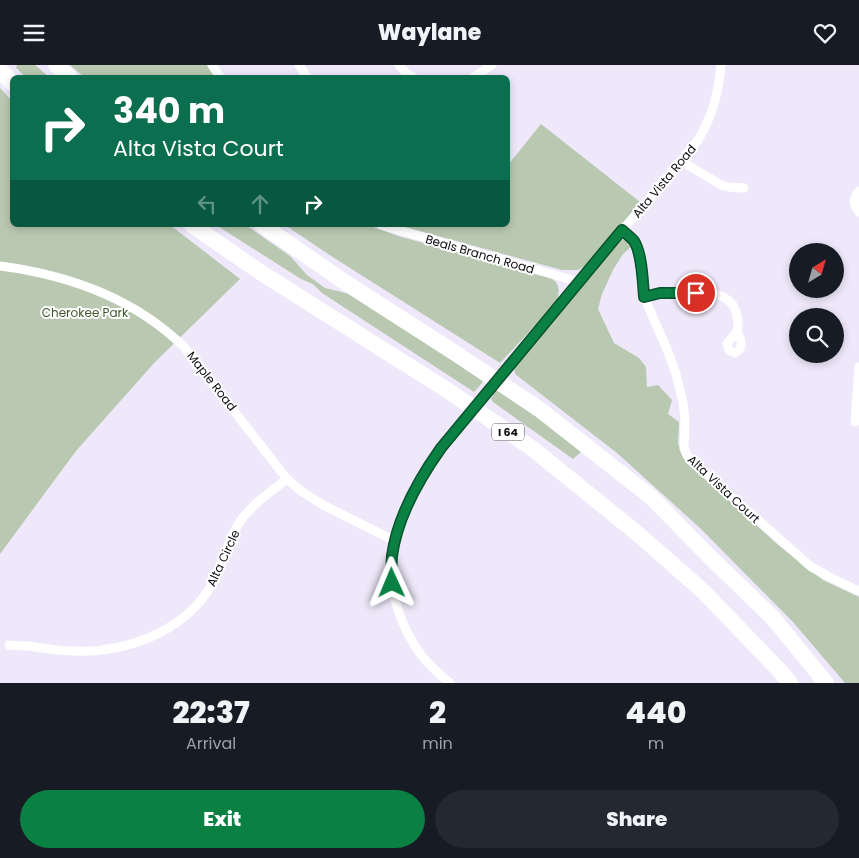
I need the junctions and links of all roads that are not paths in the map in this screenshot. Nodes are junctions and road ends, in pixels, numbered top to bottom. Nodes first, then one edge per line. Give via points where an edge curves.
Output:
1 (56, 65) edge
2 (399, 65) edge
3 (492, 65) edge
4 (721, 65) edge
5 (0, 70) edge
6 (67, 75) edge
7 (410, 75) edge
8 (477, 75) edge
9 (10, 81) edge
10 (681, 161) junction
11 (744, 188) dead end
12 (859, 191) edge
13 (859, 212) edge
14 (195, 227) edge
15 (265, 227) edge
16 (388, 227) edge
17 (622, 230) junction
18 (0, 266) edge
19 (579, 282) junction
20 (644, 297) junction
21 (737, 331) dead end
22 (859, 367) edge
23 (855, 422) dead end
24 (287, 479) junction
25 (395, 541) junction
26 (859, 591) edge
27 (10, 645) dead end
28 (450, 683) edge
29 (790, 683) edge
30 (826, 683) edge

1 - 6 highway
2 - 7 street
3 - 8 street
4 - 10 street, Alta Vista Road via 710,118
5 - 9 highway
10 - 11 street via 721,185
10 - 17 street, Alta Vista Road
12 - 13 street via 854,200
14 - 29 highway, I 64 via 447,390 532,449 638,533 695,585
15 - 30 highway via 539,409 651,497 773,617
16 - 19 street, Beals Branch Road
17 - 19 street, Alta Vista Road
17 - 20 street, Alta Vista Court via 634,241 640,255
18 - 24 street, Maple Road via 77,283 153,320 184,347
19 - 25 street, Alta Vista Road via 441,448 418,484
20 - 21 street via 670,292 717,294 734,307
20 - 26 street, Alta Vista Court via 676,374 683,402 684,448 690,460 810,566
22 - 23 street
24 - 25 street, Maple Road via 323,505
24 - 27 street, Alta Circle via 253,505 242,518 209,589 184,617 163,632 140,642 89,651
25 - 28 street, Alta Vista Road via 392,583 400,617 422,656

